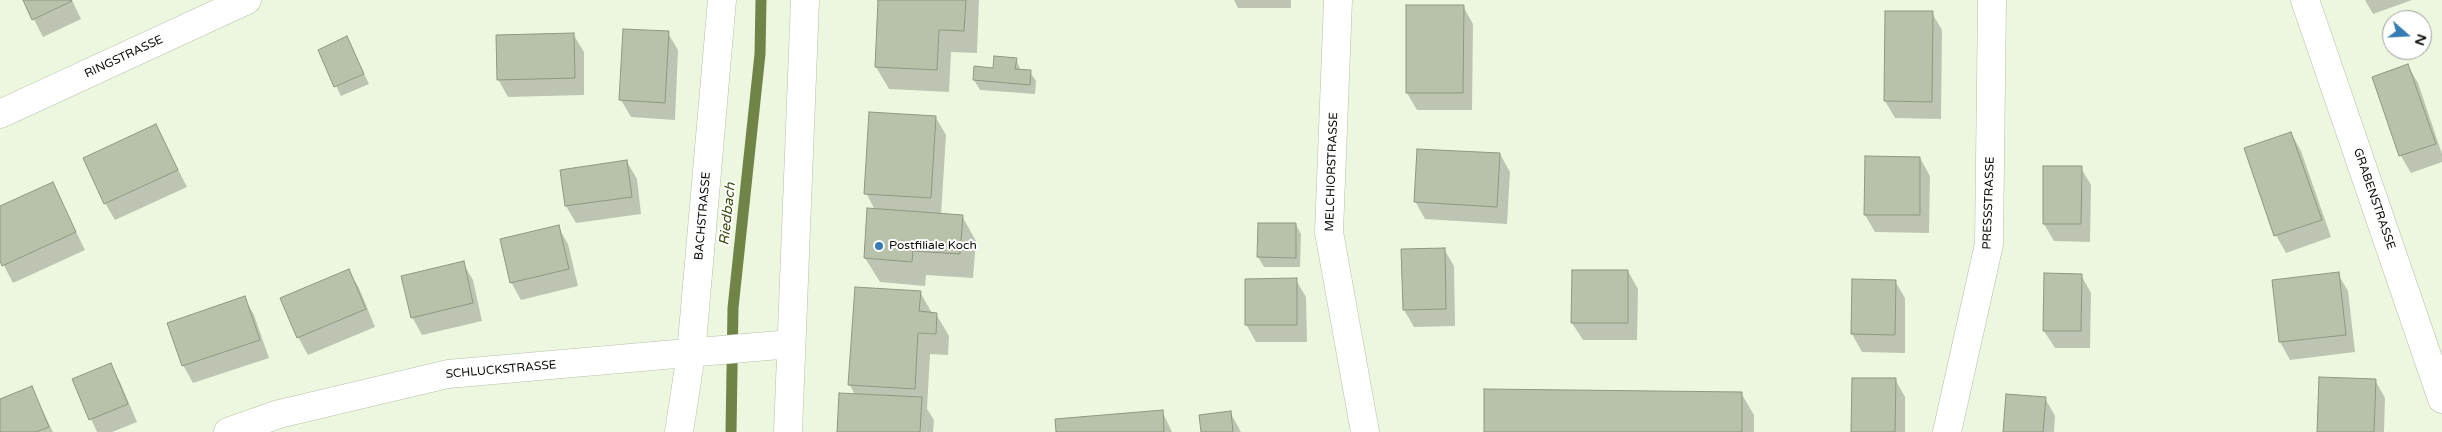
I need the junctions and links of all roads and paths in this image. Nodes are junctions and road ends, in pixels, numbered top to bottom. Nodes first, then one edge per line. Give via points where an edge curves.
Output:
1 (247, 0) edge
2 (722, 0) edge
3 (804, 0) edge
4 (1338, 0) edge
5 (1992, 0) edge
6 (2305, 0) edge
7 (0, 114) edge
8 (790, 344) junction
9 (700, 353) junction
10 (2442, 399) edge
11 (228, 432) edge
12 (678, 432) edge
13 (788, 432) edge
14 (1365, 432) edge
15 (1947, 432) edge

1 - 7 street, RINGSTRASSE
2 - 9 street, BACHSTRASSE
3 - 8 street
4 - 14 street, MELCHIORSTRASSE via 1329,232
5 - 15 street, PRESSSTRASSE via 1989,244
6 - 10 street, GRABENSTRASSE
8 - 9 street, SCHLUCKSTRASSE
8 - 13 street
9 - 11 street, SCHLUCKSTRASSE via 448,374 278,414
9 - 12 street, BACHSTRASSE

